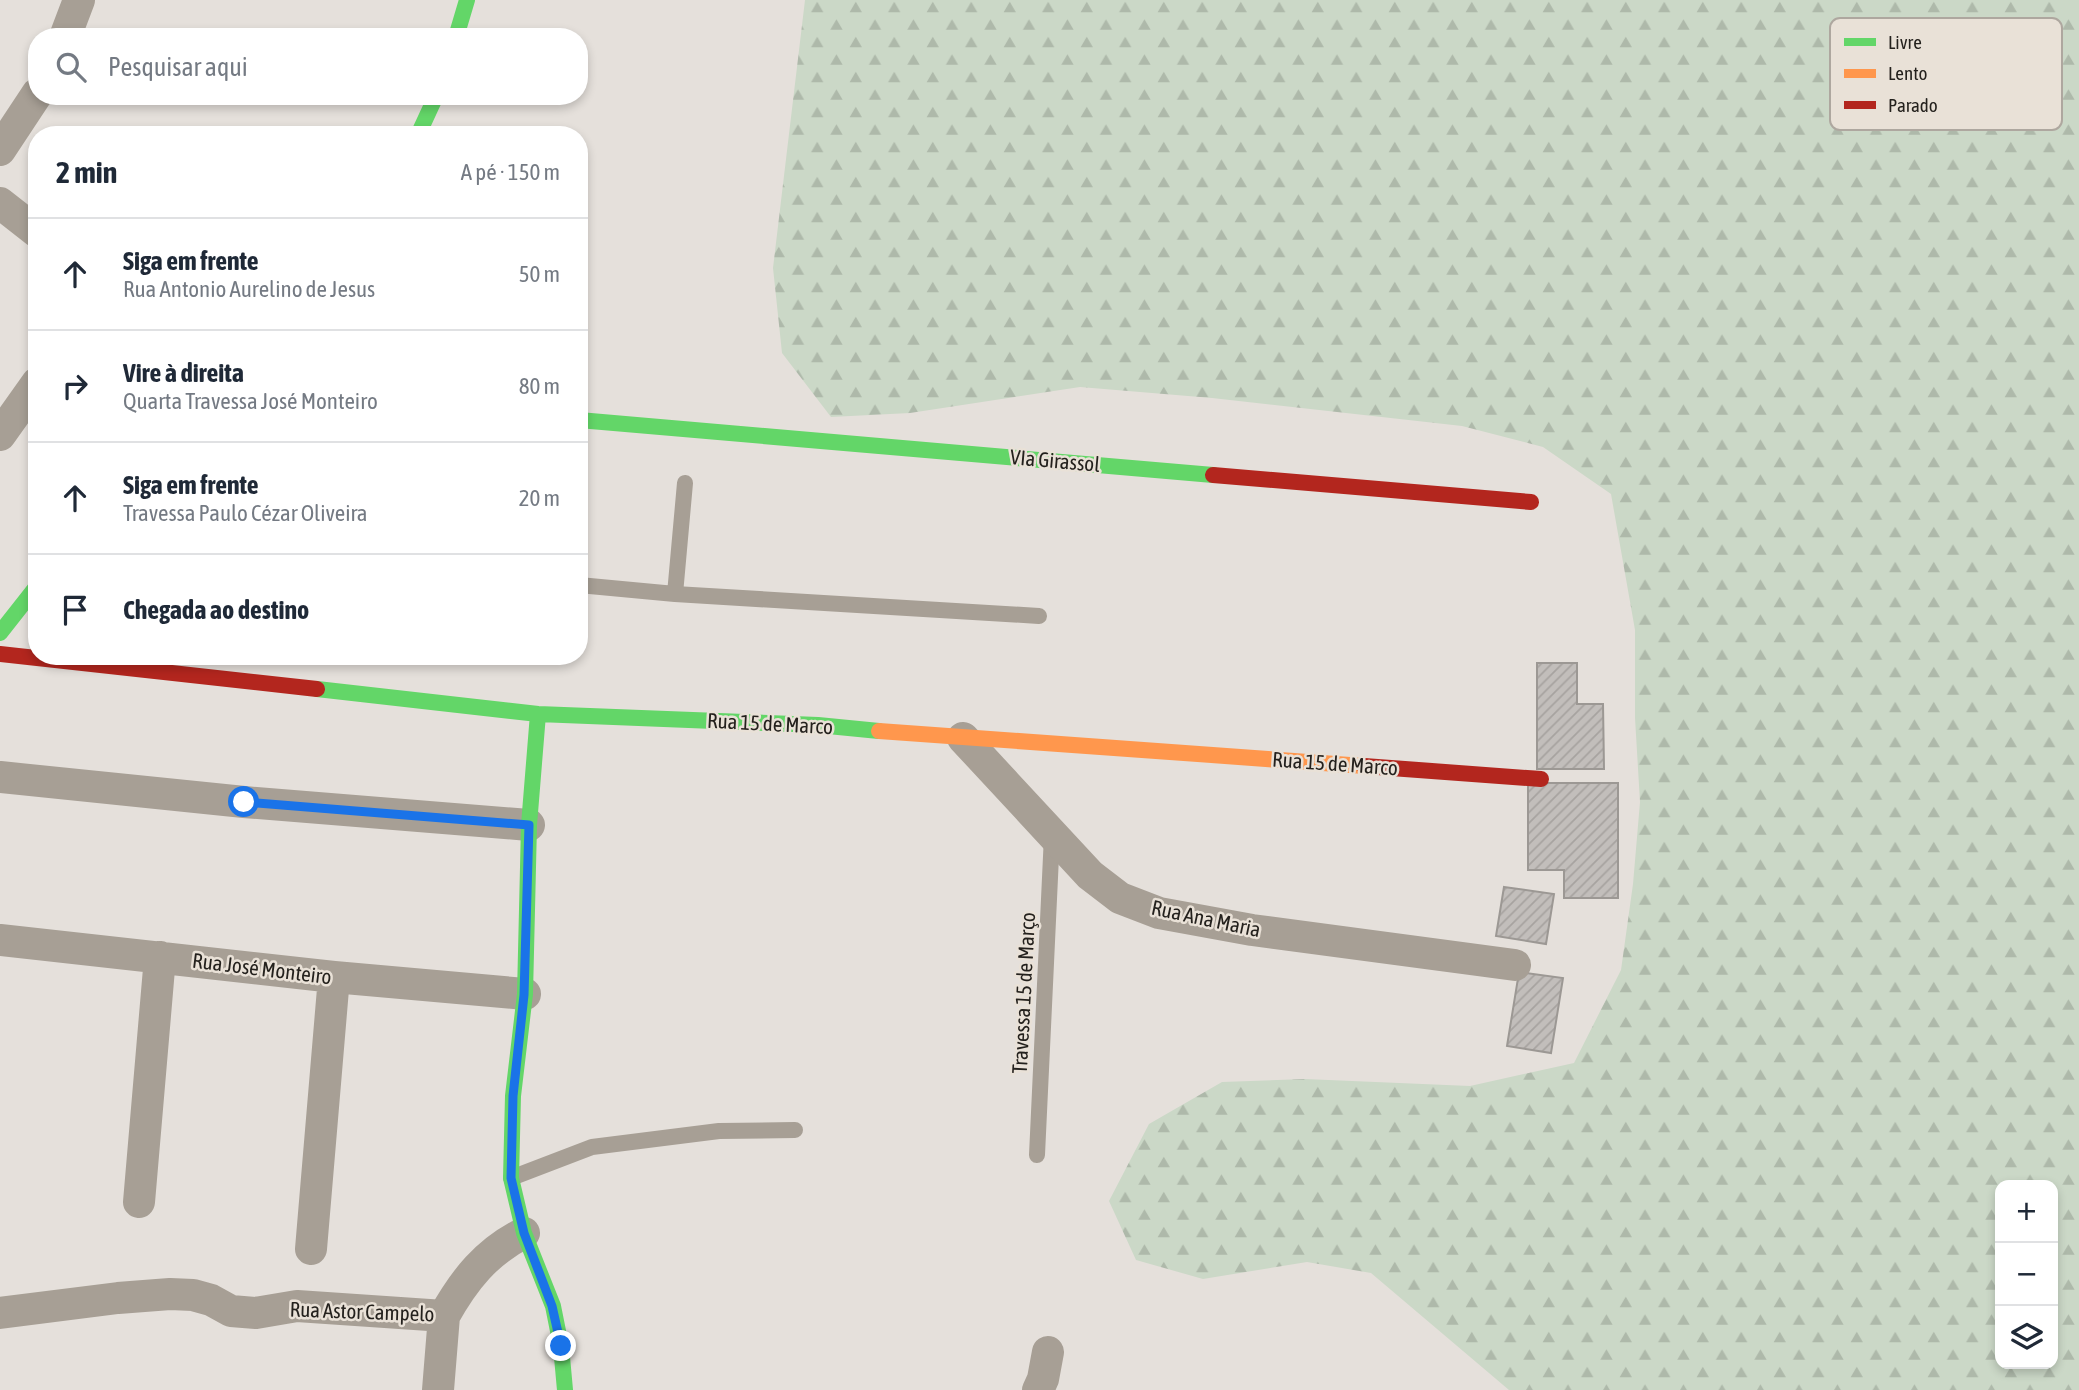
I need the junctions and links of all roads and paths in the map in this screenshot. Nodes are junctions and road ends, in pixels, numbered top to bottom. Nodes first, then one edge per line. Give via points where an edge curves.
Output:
1 (79, 0) edge
2 (467, 0) edge
3 (68, 28) edge
4 (459, 28) edge
5 (30, 105) edge
6 (432, 105) edge
7 (422, 126) edge
8 (0, 150) edge
9 (0, 203) edge
10 (28, 225) edge
11 (28, 396) edge
12 (588, 421) edge
13 (0, 435) edge
14 (685, 483) dead end
15 (1531, 502) dead end
16 (588, 586) edge
17 (675, 594) junction
18 (28, 597) edge
19 (1039, 616) dead end
20 (0, 633) edge
21 (0, 654) edge
22 (28, 657) edge
23 (99, 665) edge
24 (538, 714) junction
25 (963, 738) junction
26 (0, 777) edge
27 (1541, 779) dead end
28 (529, 825) junction
29 (1052, 832) junction
30 (0, 940) edge
31 (160, 957) junction
32 (1516, 965) dead end
33 (334, 977) junction
34 (524, 995) junction
35 (795, 1130) dead end
36 (1038, 1155) dead end
37 (511, 1178) junction
38 (139, 1202) dead end
39 (524, 1233) junction
40 (311, 1250) dead end
41 (0, 1313) edge
42 (444, 1316) junction
43 (1048, 1352) dead end
44 (438, 1390) edge
45 (565, 1390) edge
46 (1038, 1390) edge

1 - 3 street
2 - 4 street
5 - 8 street
6 - 7 street
9 - 10 street
11 - 13 street
12 - 15 street, VIa Girassol
14 - 17 lane
16 - 17 lane
17 - 19 lane
18 - 20 street
21 - 22 street, Rua 15 de Marco
23 - 24 street, Rua 15 de Marco
24 - 25 street, Rua 15 de Marco via 818,725
24 - 28 street
25 - 27 street, Rua 15 de Marco
25 - 29 street, Rua Ana Maria
26 - 28 street
28 - 34 street
29 - 32 street, Rua Ana Maria via 1090,875 1120,898 1159,913
29 - 36 lane, Travessa 15 de Março
30 - 31 street, Rua José Monteiro
31 - 33 street, Rua José Monteiro
31 - 38 street
33 - 34 street, Rua José Monteiro
33 - 40 street
34 - 37 street via 513,1096
35 - 37 lane via 719,1131 592,1147
37 - 39 street
39 - 42 street, Rua Astor Campelo via 480,1263
39 - 45 street via 552,1306
41 - 42 street, Rua Astor Campelo via 170,1294 193,1295 232,1311 256,1313 297,1306
42 - 44 street
43 - 46 street

